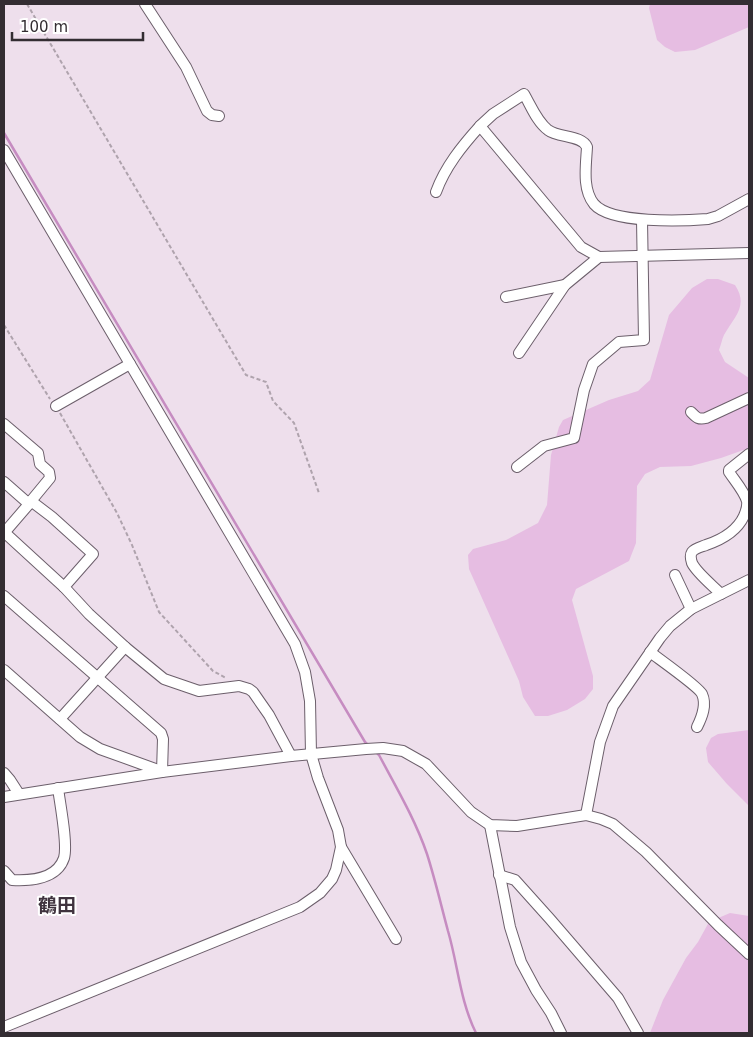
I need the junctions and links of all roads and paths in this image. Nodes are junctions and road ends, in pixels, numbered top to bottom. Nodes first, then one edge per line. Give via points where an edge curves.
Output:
1 (27, 4) edge
2 (145, 4) edge
3 (219, 116) dead end
4 (480, 126) junction
5 (5, 157) edge
6 (436, 192) dead end
7 (749, 200) edge
8 (642, 220) junction
9 (749, 252) edge
10 (643, 256) junction
11 (599, 257) junction
12 (566, 285) junction
13 (506, 297) dead end
14 (4, 325) edge
15 (519, 354) dead end
16 (130, 364) junction
17 (749, 398) edge
18 (56, 406) junction
19 (690, 412) dead end
20 (4, 424) edge
21 (749, 454) edge
22 (518, 467) dead end
23 (4, 482) edge
24 (319, 493) dead end
25 (30, 502) junction
26 (4, 533) edge
27 (675, 575) dead end
28 (749, 580) edge
29 (64, 587) junction
30 (721, 594) junction
31 (4, 596) edge
32 (691, 609) junction
33 (125, 647) junction
34 (650, 652) junction
35 (4, 670) edge
36 (98, 678) junction
37 (227, 679) dead end
38 (60, 719) junction
39 (697, 727) dead end
40 (311, 754) junction
41 (291, 756) junction
42 (162, 772) junction
43 (4, 774) edge
44 (58, 788) junction
45 (19, 794) junction
46 (4, 797) edge
47 (586, 815) junction
48 (490, 826) junction
49 (341, 847) junction
50 (4, 871) edge
51 (499, 875) junction
52 (396, 939) dead end
53 (749, 954) edge
54 (4, 1026) edge
55 (561, 1033) edge
56 (638, 1033) edge

1 - 24 path via 246,375 266,382 273,401 294,423
2 - 3 street via 186,67 207,111
4 - 6 street via 465,142 440,180
4 - 8 street via 524,94 549,132 586,143 586,185 598,208
4 - 11 street via 581,248
5 - 16 street
7 - 8 street via 708,219
8 - 10 street
9 - 10 street
10 - 11 street
10 - 22 street via 644,340 619,342 593,364 574,438 544,446
11 - 12 street
12 - 13 street
12 - 15 street
14 - 18 path
16 - 18 street
16 - 40 street via 295,644 306,672
17 - 19 street via 706,418 697,418
18 - 37 path via 117,513 159,612 213,671
20 - 25 street via 38,453 40,464 49,472 50,478
21 - 30 street via 729,470 747,500 743,518 724,538 698,548 690,557 696,570
23 - 25 street
25 - 26 street
25 - 29 street via 93,554
26 - 29 street
27 - 32 street
28 - 30 street
29 - 33 street
30 - 32 street
31 - 36 street
32 - 34 street via 670,626
33 - 36 street
33 - 41 street via 160,676 198,691 239,686 249,689 269,715
34 - 39 street via 701,690 703,715
34 - 47 street via 613,706 605,725
35 - 38 street
36 - 38 street
36 - 42 street via 161,733
38 - 42 street via 100,749
40 - 41 street
40 - 48 street via 383,748 404,751 426,764 470,812
40 - 49 street
41 - 42 street
42 - 44 street
43 - 45 street
44 - 45 street
44 - 50 street via 66,845 59,867 45,877 26,881 12,880
45 - 46 street
47 - 48 street via 517,826
47 - 53 street via 613,824 646,852
48 - 51 street
49 - 52 street
49 - 54 street via 332,879 320,893 300,907
51 - 55 street via 510,927 522,962
51 - 56 street via 515,880 550,919 618,998

